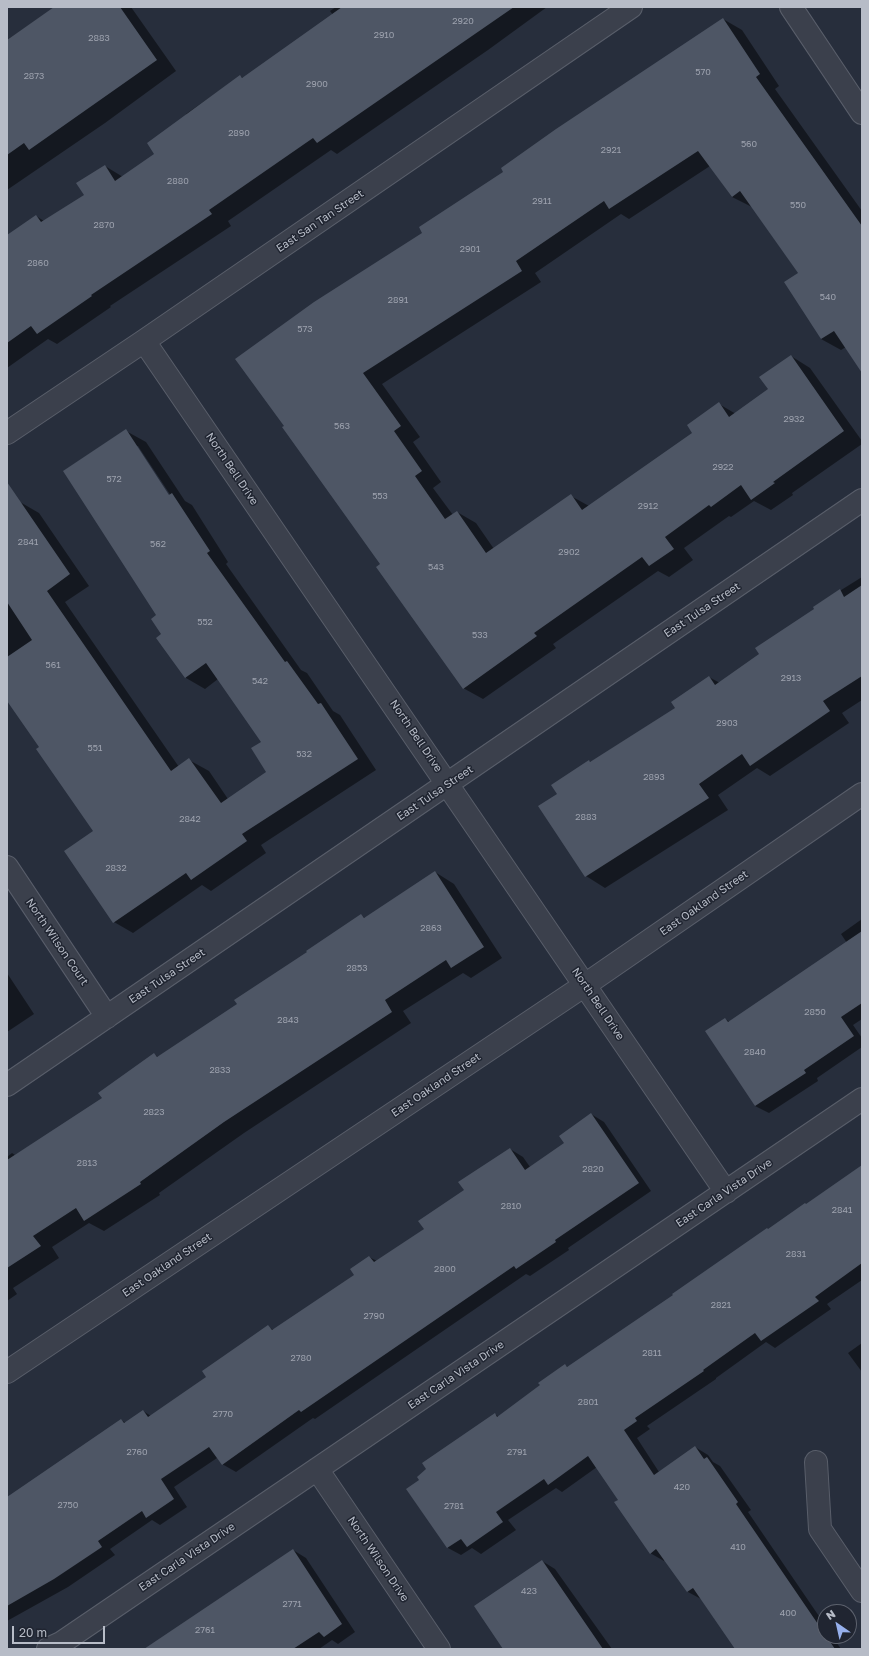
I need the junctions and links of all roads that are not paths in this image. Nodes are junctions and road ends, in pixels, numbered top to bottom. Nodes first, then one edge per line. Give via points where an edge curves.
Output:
1 (631, 7) edge
2 (791, 7) edge
3 (862, 113) edge
4 (144, 341) junction
5 (7, 433) edge
6 (862, 500) edge
7 (448, 784) junction
8 (862, 794) edge
9 (7, 866) edge
10 (585, 985) junction
11 (107, 1017) junction
12 (7, 1085) edge
13 (862, 1099) edge
14 (726, 1192) junction
15 (7, 1372) edge
16 (816, 1462) dead end
17 (317, 1469) junction
18 (862, 1592) edge
19 (48, 1649) edge
20 (439, 1649) edge

1 - 4 street, East San Tan Street
2 - 3 street
4 - 5 street, East San Tan Street
4 - 7 street, North Bell Drive
6 - 7 street, East Tulsa Street
7 - 10 street, North Bell Drive
7 - 11 street, East Tulsa Street
8 - 10 street, East Oakland Street
9 - 11 street, North Wilson Court
10 - 14 street, North Bell Drive
10 - 15 street, East Oakland Street
11 - 12 street, East Tulsa Street
13 - 14 street, East Carla Vista Drive
14 - 17 street, East Carla Vista Drive
16 - 18 street via 820,1530
17 - 19 street, East Carla Vista Drive via 61,1643
17 - 20 street, North Wilson Drive

